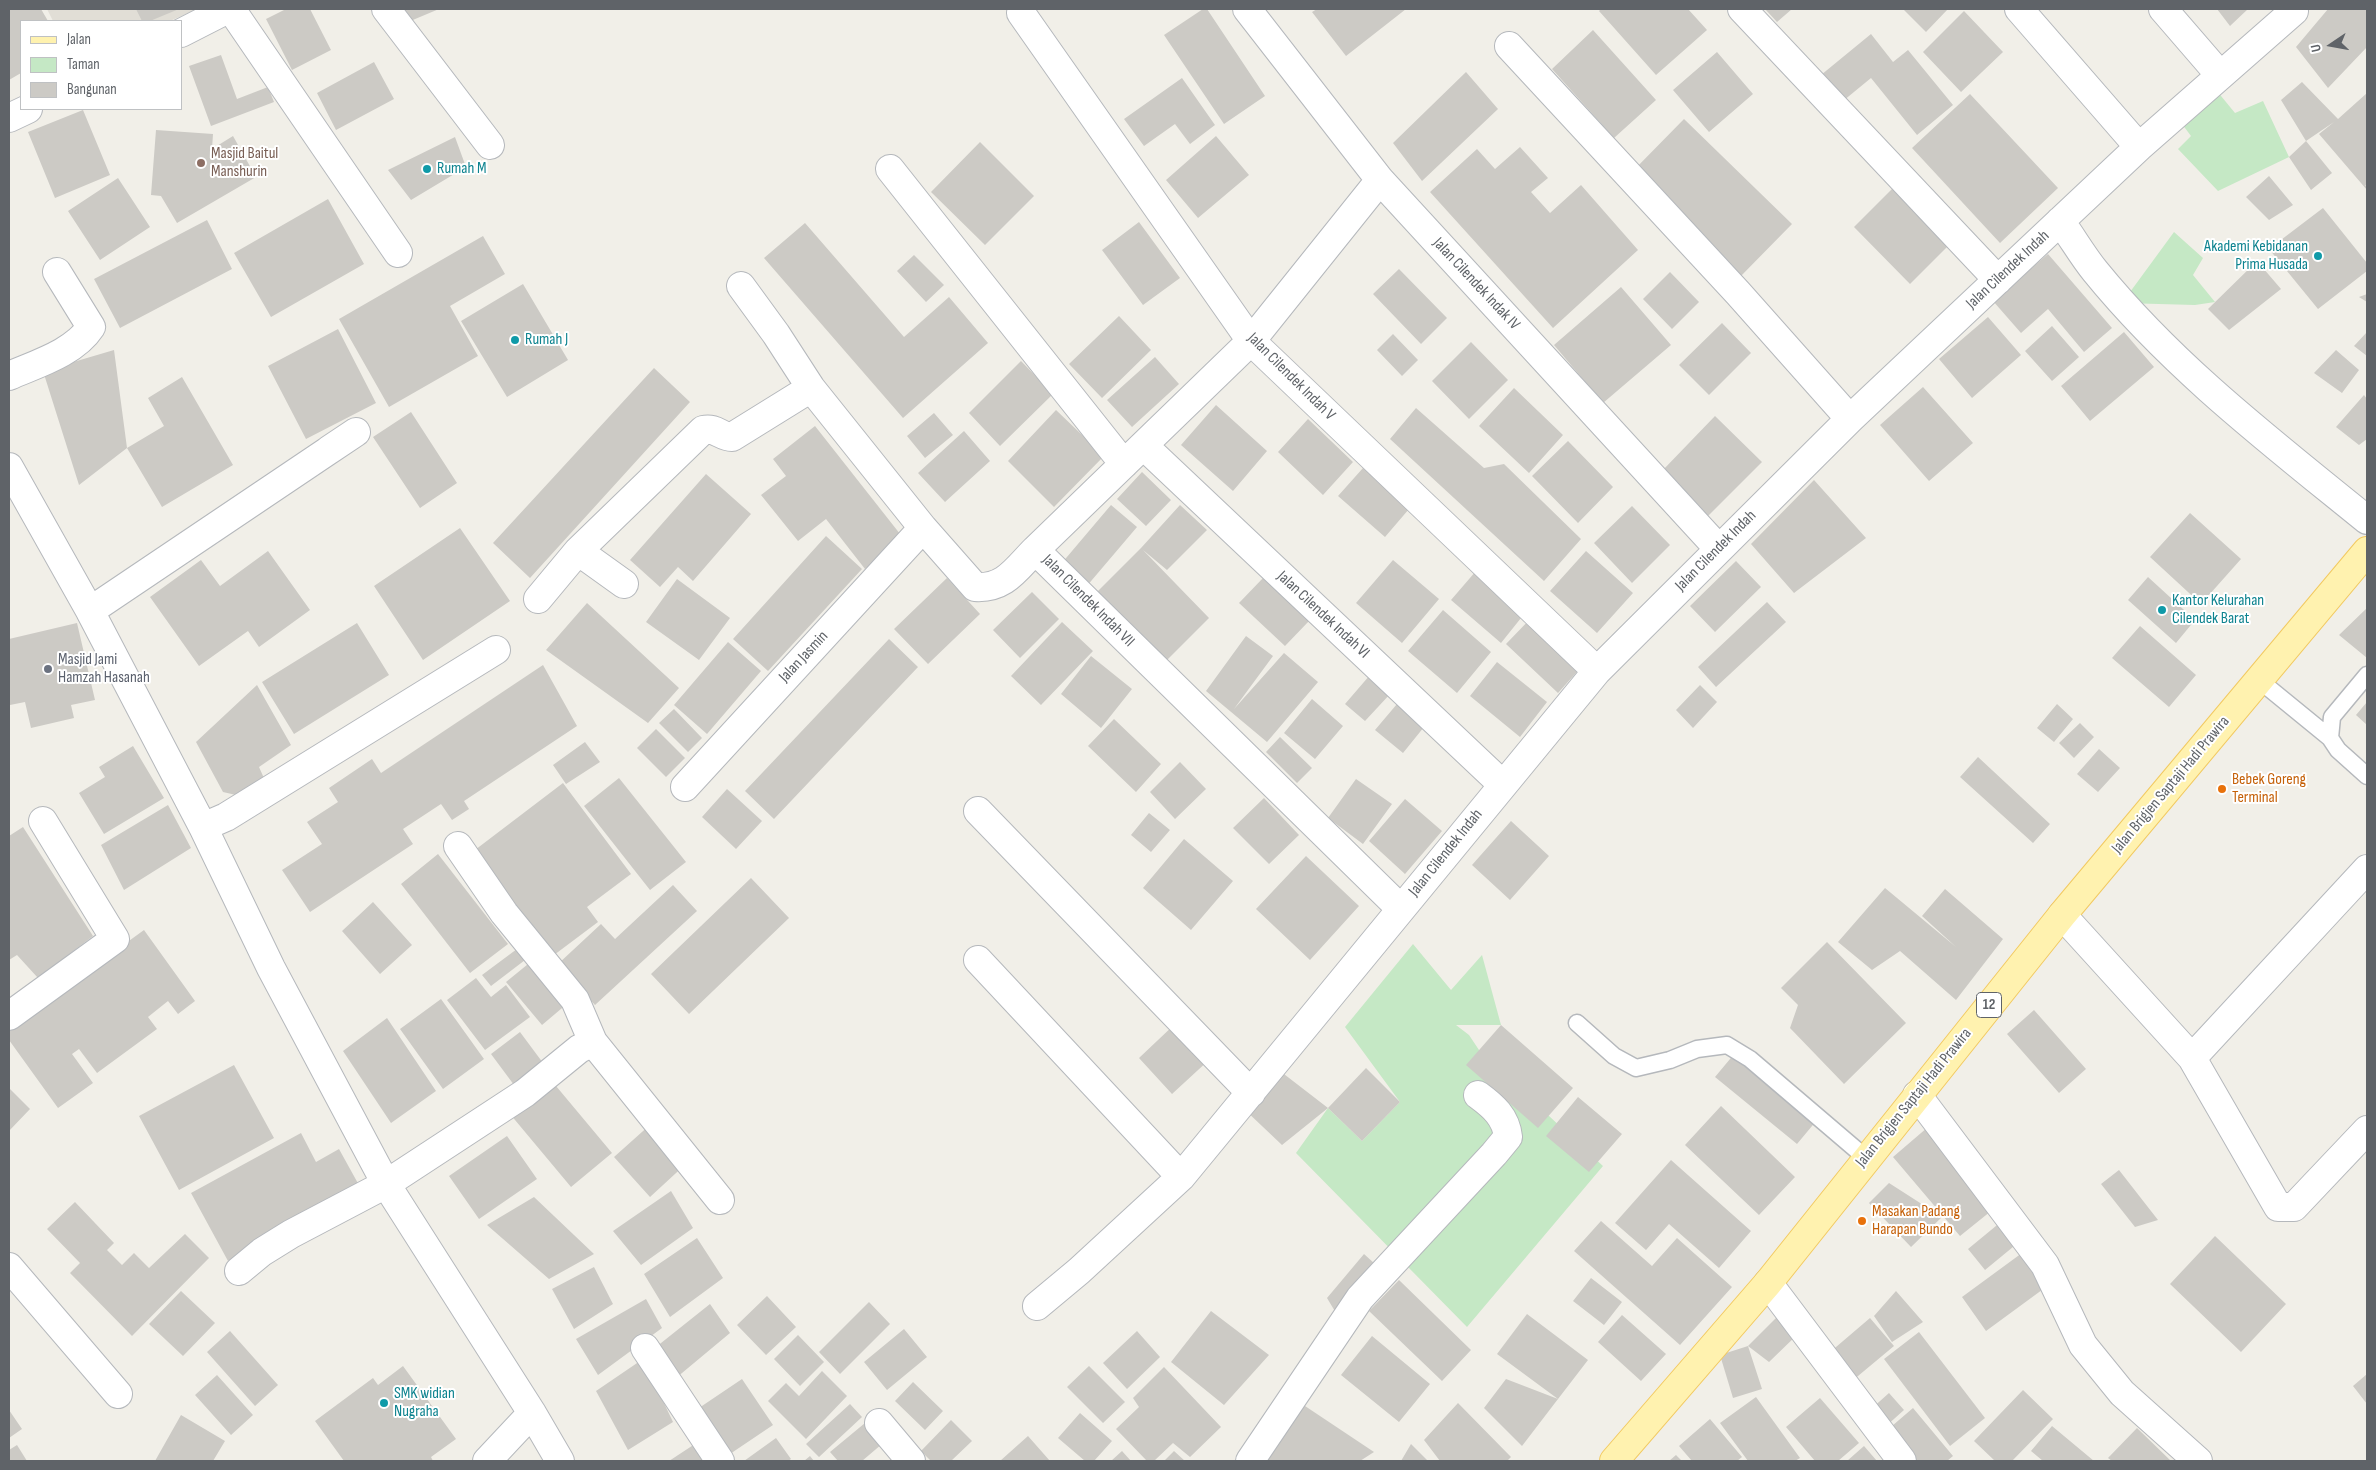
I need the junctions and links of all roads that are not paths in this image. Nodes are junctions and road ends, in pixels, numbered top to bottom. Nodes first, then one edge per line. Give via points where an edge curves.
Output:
1 (229, 9) edge
2 (386, 9) edge
3 (1247, 9) edge
4 (1742, 9) edge
5 (2019, 9) edge
6 (2163, 9) edge
7 (2294, 11) dead end
8 (1021, 13) dead end
9 (182, 32) edge
10 (1509, 46) dead end
11 (2220, 75) junction
12 (26, 110) edge
13 (9, 118) edge
14 (490, 145) dead end
15 (2138, 148) junction
16 (890, 169) dead end
17 (1380, 180) junction
18 (2060, 220) junction
19 (398, 252) dead end
20 (57, 272) dead end
21 (1998, 280) junction
22 (742, 286) dead end
23 (1251, 341) junction
24 (9, 376) edge
25 (811, 388) junction
26 (1850, 419) junction
27 (356, 432) dead end
28 (1144, 446) junction
29 (1124, 464) junction
30 (9, 467) edge
31 (2367, 520) edge
32 (923, 528) junction
33 (1718, 548) junction
34 (1035, 550) junction
35 (2367, 551) edge
36 (578, 552) junction
37 (624, 584) dead end
38 (538, 600) dead end
39 (90, 611) junction
40 (496, 650) dead end
41 (1597, 671) junction
42 (2367, 676) edge
43 (2259, 680) junction
44 (2330, 738) junction
45 (2367, 776) edge
46 (1502, 784) junction
47 (685, 787) dead end
48 (978, 811) dead end
49 (43, 821) dead end
50 (203, 827) junction
51 (458, 846) dead end
52 (2367, 869) edge
53 (1401, 909) junction
54 (2062, 915) junction
55 (978, 960) dead end
56 (9, 1016) edge
57 (1577, 1023) dead end
58 (593, 1042) junction
59 (2192, 1058) junction
60 (1251, 1093) junction
61 (1478, 1095) dead end
62 (1917, 1095) junction
63 (2367, 1130) edge
64 (1866, 1158) junction
65 (1181, 1177) junction
66 (386, 1184) junction
67 (720, 1200) dead end
68 (9, 1267) edge
69 (239, 1271) dead end
70 (1768, 1283) junction
71 (1037, 1306) dead end
72 (645, 1348) dead end
73 (118, 1394) dead end
74 (532, 1414) junction
75 (879, 1423) dead end
76 (487, 1461) edge
77 (560, 1461) edge
78 (720, 1461) edge
79 (911, 1461) edge
80 (1250, 1461) edge
81 (1614, 1461) edge
82 (1902, 1461) edge
83 (2198, 1461) edge

1 - 9 street
1 - 19 street
2 - 14 street
3 - 17 street, Jalan Cilendek Indak IV
4 - 21 street
5 - 15 street
6 - 11 street
7 - 11 street, Jalan Cilendek Indah
8 - 23 street, Jalan Cilendek Indah V
10 - 26 street
11 - 15 street, Jalan Cilendek Indah
12 - 13 street
15 - 18 street, Jalan Cilendek Indah
16 - 29 street
17 - 23 street
17 - 33 street, Jalan Cilendek Indak IV
18 - 21 street, Jalan Cilendek Indah
18 - 31 street, Jalan Cilendek Indah via 2093,269 2192,375
20 - 24 street via 91,327 83,340
21 - 26 street, Jalan Cilendek Indah
22 - 25 street, Jalan Cilendek Indah VII
23 - 28 street
23 - 41 street, Jalan Cilendek Indah V
25 - 32 street, Jalan Cilendek Indah VII
25 - 36 street via 732,437 715,429 703,430
26 - 33 street, Jalan Cilendek Indah
27 - 39 street
28 - 29 street
28 - 46 street, Jalan Cilendek Indah VI
29 - 34 street
30 - 39 street
32 - 34 street, Jalan Cilendek Indah VII via 975,586 1000,584
32 - 47 street, Jalan Jasmin
33 - 41 street, Jalan Cilendek Indah
34 - 53 street, Jalan Cilendek Indah VII
35 - 43 main road, Jalan Brigjen Saptaji Hadi Prawira / 12
36 - 37 street
36 - 38 street
39 - 50 street
40 - 50 street via 226,817
41 - 46 street, Jalan Cilendek Indah
42 - 44 lane via 2332,717
43 - 44 lane
43 - 54 main road, Jalan Brigjen Saptaji Hadi Prawira / 12
44 - 45 lane via 2338,750
46 - 53 street, Jalan Cilendek Indah
48 - 60 street
49 - 56 street via 115,939
50 - 66 street via 271,968
51 - 58 street via 504,913 575,1000
52 - 59 street
53 - 60 street, Jalan Cilendek Indah
54 - 59 street
54 - 62 main road, Jalan Brigjen Saptaji Hadi Prawira / 12
55 - 65 street
57 - 64 lane via 1614,1056 1636,1068 1698,1049 1727,1045 1750,1059
58 - 66 street via 579,1049 525,1093
58 - 67 street
59 - 63 street via 2278,1207 2294,1207
60 - 65 street, Jalan Cilendek Indah
61 - 80 street via 1499,1113 1507,1127 1508,1137 1360,1298
62 - 64 main road, Jalan Brigjen Saptaji Hadi Prawira / 12
62 - 83 street via 2045,1265 2083,1345 2122,1393
64 - 70 main road, Jalan Brigjen Saptaji Hadi Prawira / 12
65 - 71 street, Jalan Cilendek Indah
66 - 69 street via 291,1234
66 - 74 street
68 - 73 street
70 - 81 main road, Jalan Brigjen Saptaji Hadi Prawira / 12
70 - 82 street
72 - 78 street
74 - 76 street
74 - 77 street
75 - 79 street

